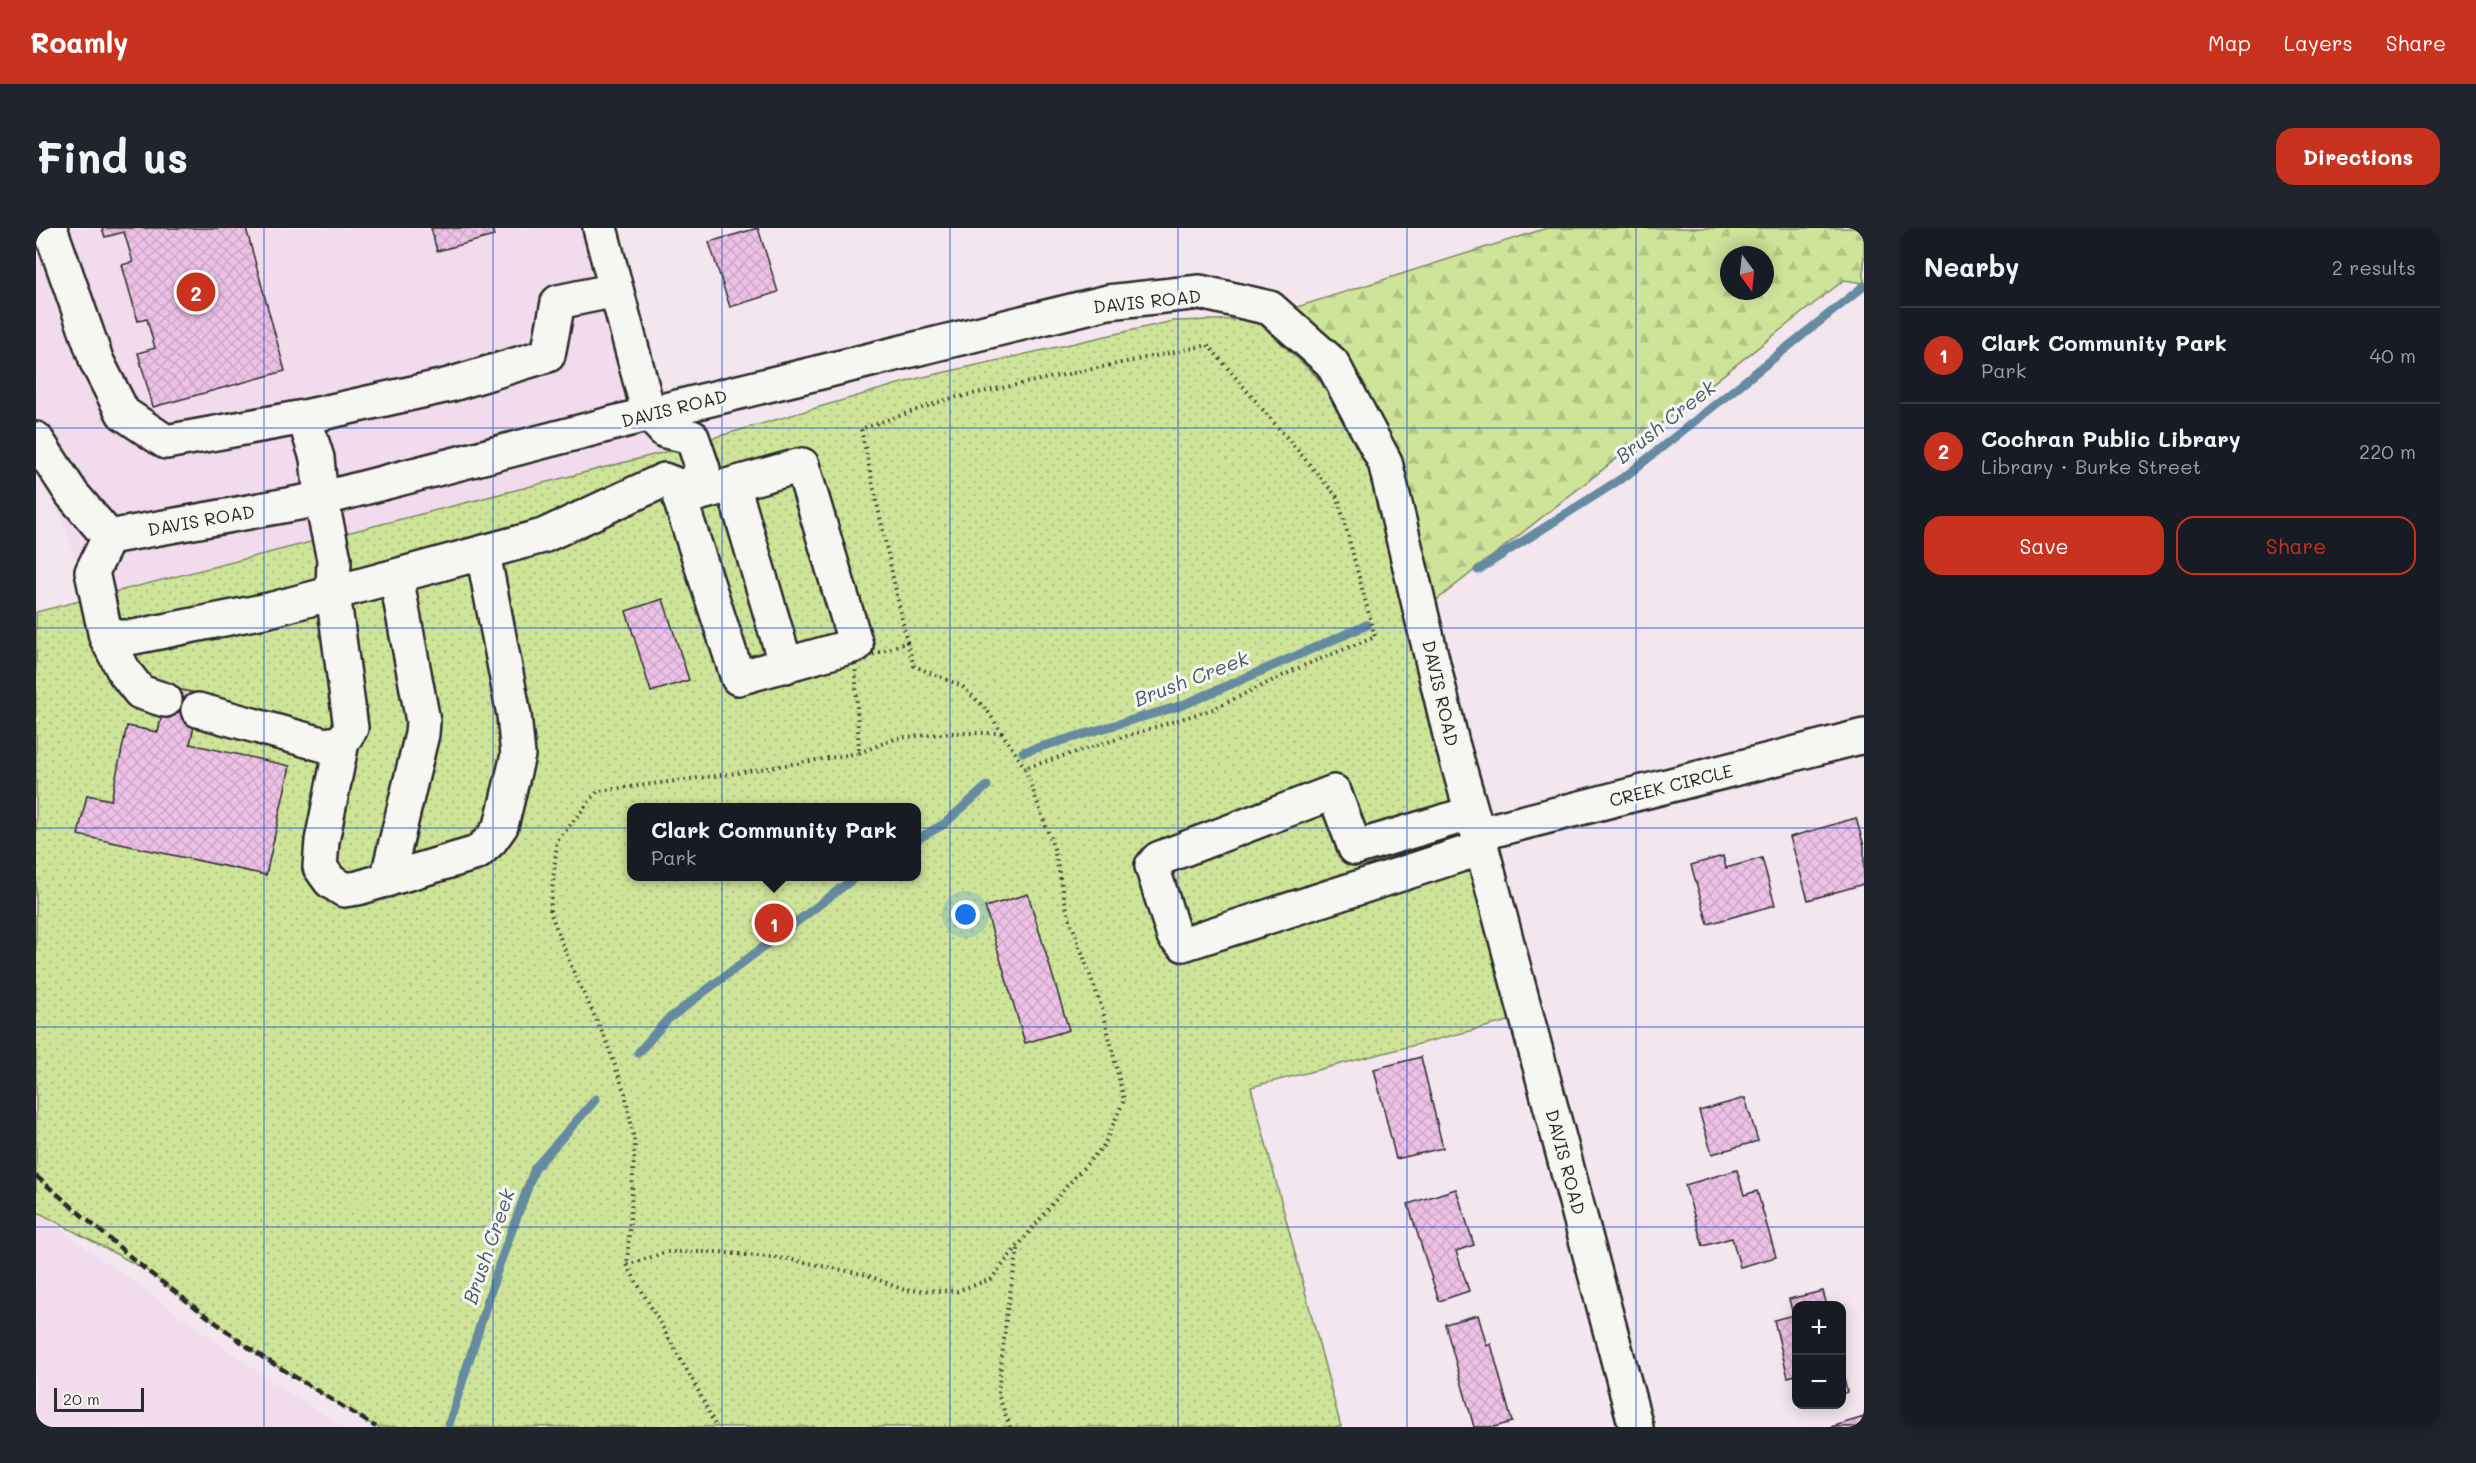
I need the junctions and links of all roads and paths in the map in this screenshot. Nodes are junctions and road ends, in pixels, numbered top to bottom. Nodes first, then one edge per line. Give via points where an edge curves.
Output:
1 (50, 228) edge
2 (600, 228) edge
3 (616, 290) junction
4 (304, 417) junction
5 (657, 422) junction
6 (36, 439) edge
7 (732, 485) junction
8 (680, 491) junction
9 (321, 499) junction
10 (109, 537) junction
11 (483, 553) junction
12 (396, 576) junction
13 (333, 593) junction
14 (106, 637) junction
15 (907, 642) junction
16 (786, 666) junction
17 (165, 700) dead end
18 (198, 710) dead end
19 (1002, 733) junction
20 (1864, 736) edge
21 (342, 742) junction
22 (859, 753) junction
23 (1025, 768) junction
24 (1478, 831) junction
25 (1355, 848) junction
26 (387, 880) junction
27 (1367, 884) junction
28 (1020, 1243) junction
29 (627, 1265) junction
30 (716, 1427) edge
31 (1010, 1427) edge
32 (1636, 1427) edge

1 - 4 street via 97,362 123,413 166,442
2 - 3 street
3 - 4 street via 558,302 548,355 449,385
3 - 5 street
4 - 9 street via 317,458
5 - 8 street via 653,448
5 - 9 street, DAVIS ROAD
5 - 24 street, DAVIS ROAD via 1108,302 1200,292 1270,309 1332,363 1385,462 1452,743
6 - 10 street via 72,494
7 - 8 street
7 - 16 street
7 - 16 street via 802,465 856,645
8 - 11 street
8 - 16 street via 738,678
9 - 10 street, DAVIS ROAD
9 - 13 street via 334,559
10 - 14 street via 92,572
11 - 12 street
11 - 26 street via 517,737 518,755 501,826 477,853
12 - 13 street
12 - 26 street via 423,721
13 - 14 street via 134,637
13 - 21 street via 351,728
14 - 17 street via 140,692
15 - 19 path via 914,666 962,686 987,710
15 - 22 path via 855,661
15 - 23 path via 861,429 948,399 1208,345 1338,498 1375,637 1213,709
18 - 21 street via 325,745
19 - 22 path via 897,738
19 - 23 path
20 - 24 street, CREEK CIRCLE
21 - 26 street via 320,867 330,881 344,890
22 - 29 path via 598,791 557,841 550,912 605,1038 621,1082 635,1144
23 - 28 path via 1054,849 1068,914 1103,1011 1124,1100 1104,1145
24 - 25 street
24 - 27 street
24 - 32 street, DAVIS ROAD
25 - 27 street
25 - 27 street via 1334,792 1158,859 1152,866 1174,936 1183,944
28 - 29 path via 991,1279 957,1291 904,1290 867,1275 788,1259 718,1252 667,1252
28 - 31 path via 1007,1310 998,1394
29 - 30 path

